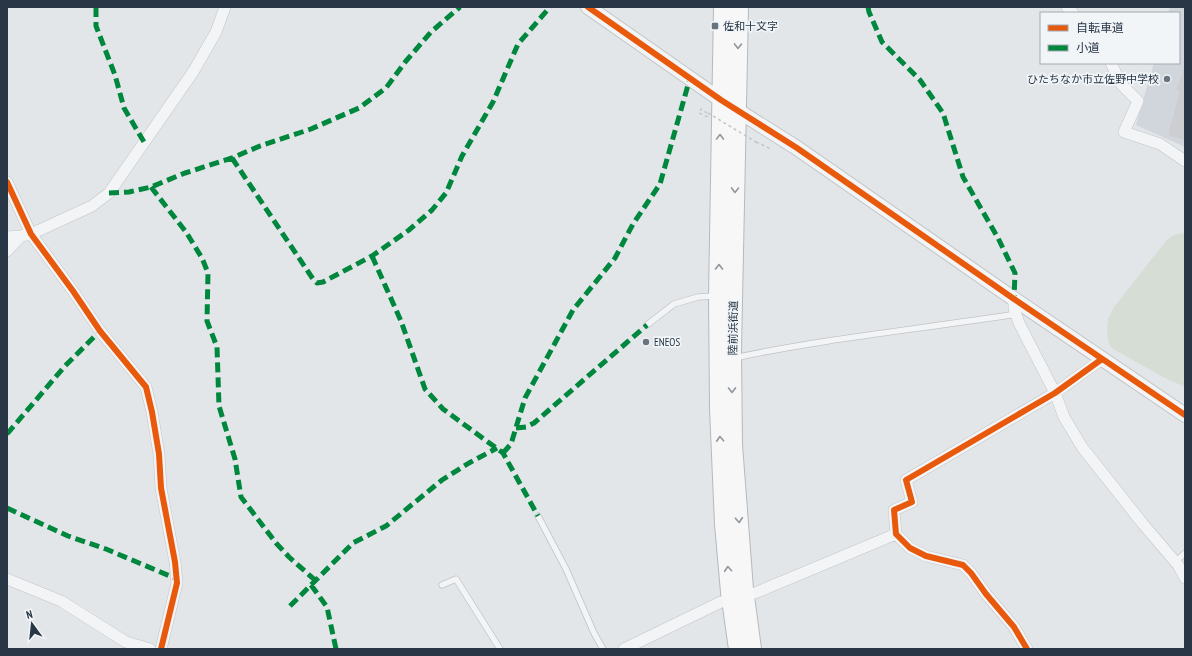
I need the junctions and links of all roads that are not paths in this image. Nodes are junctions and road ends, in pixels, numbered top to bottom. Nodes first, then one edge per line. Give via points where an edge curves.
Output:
1 (225, 7) edge
2 (588, 7) edge
3 (723, 7) edge
4 (739, 7) edge
5 (1111, 64) edge
6 (721, 100) junction
7 (737, 109) junction
8 (1185, 161) edge
9 (7, 182) edge
10 (26, 235) junction
11 (7, 237) edge
12 (7, 251) edge
13 (726, 296) junction
14 (1014, 299) junction
15 (1016, 314) junction
16 (647, 325) dead end
17 (732, 358) junction
18 (1102, 359) junction
19 (1055, 393) junction
20 (1185, 415) edge
21 (538, 516) dead end
22 (896, 534) junction
23 (1185, 553) edge
24 (1175, 562) junction
25 (1185, 578) edge
26 (7, 579) edge
27 (442, 585) dead end
28 (738, 598) junction
29 (150, 649) edge
30 (161, 649) edge
31 (500, 649) edge
32 (603, 649) edge
33 (624, 649) edge
34 (738, 649) edge
35 (752, 649) edge
36 (1027, 649) edge

1 - 10 street via 216,32 193,72 109,193 92,206
2 - 6 street
3 - 6 highway, 陸前浜街道
4 -> 7 highway, 陸前浜街道
5 - 8 street via 1121,84 1138,101 1124,132 1160,144
6 - 7 street
13 -> 6 highway, 陸前浜街道
7 -> 13 highway, 陸前浜街道
7 - 14 street
9 - 10 street
10 - 11 street
10 - 12 street
10 - 30 street via 73,291 100,331 146,387 158,447 161,488 177,583
13 - 16 lane via 698,297 674,304
13 - 17 highway, 陸前浜街道
28 -> 13 highway, 陸前浜街道 via 724,524 719,416
14 - 15 street
14 - 18 street
15 - 17 lane via 864,335
15 - 19 street
17 -> 28 highway, 陸前浜街道
18 - 19 street
18 - 20 street
19 - 22 street via 906,480 912,502 894,510
19 - 24 street via 1064,417 1082,447
21 - 32 lane
22 - 28 street via 755,594
22 - 36 street via 910,548 926,556 964,565 1014,627
23 - 24 lane
24 - 25 street
26 - 29 street via 61,601 126,642
27 - 31 lane via 456,578
28 - 33 street via 721,602
28 - 34 highway, 陸前浜街道
28 - 35 highway, 陸前浜街道

